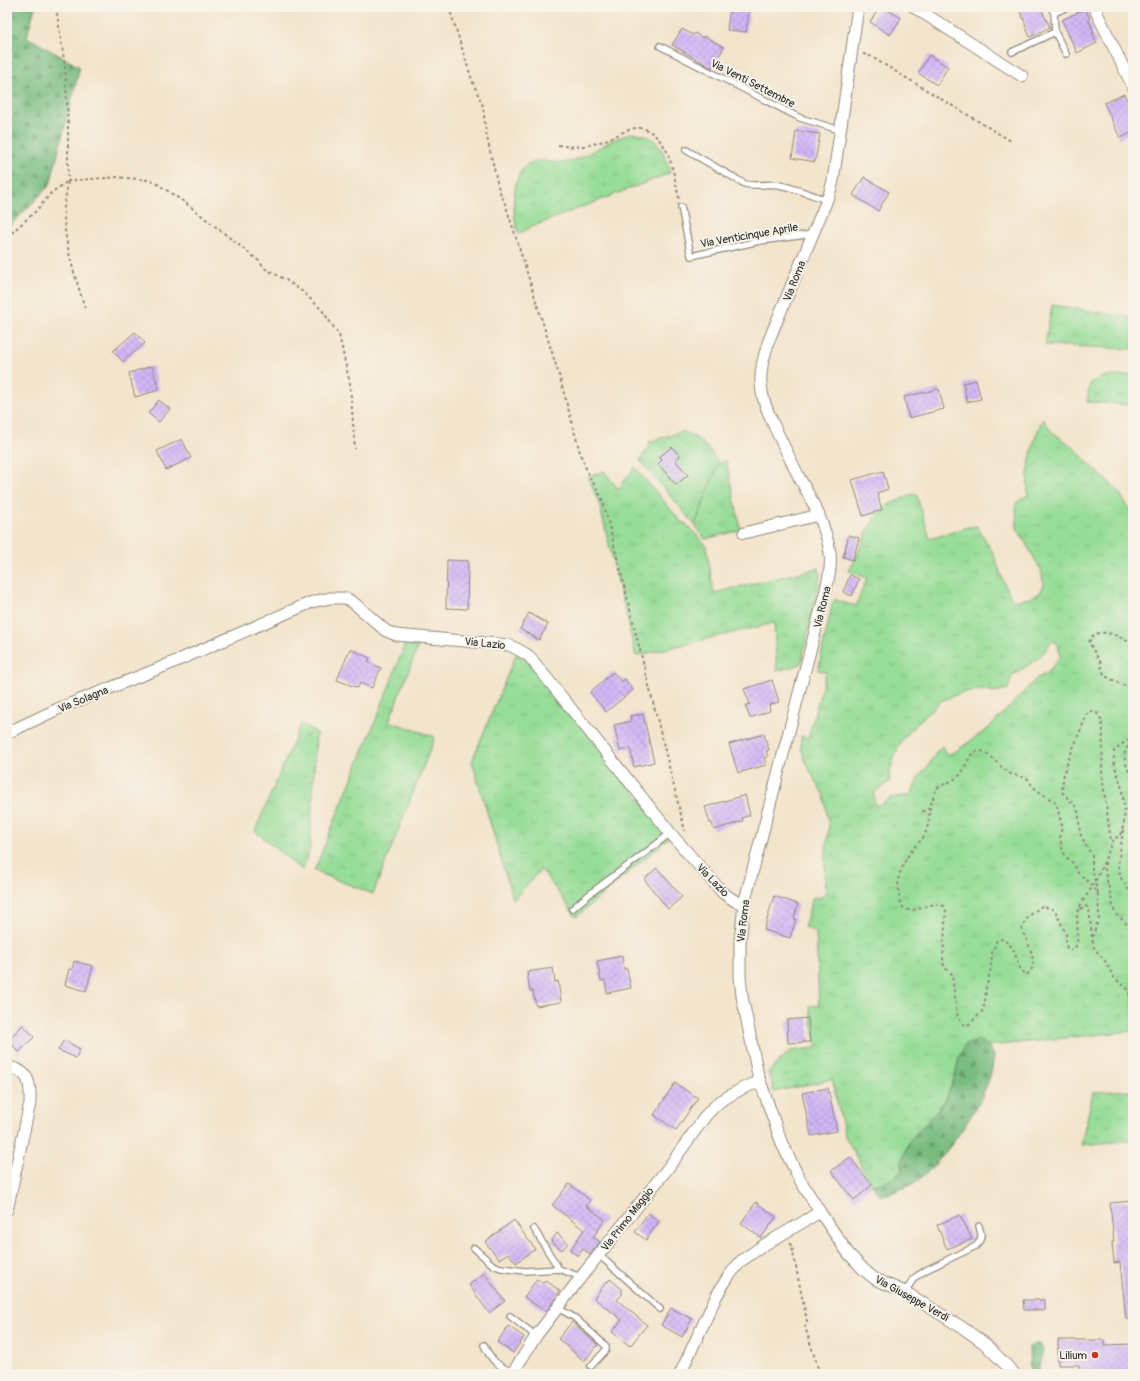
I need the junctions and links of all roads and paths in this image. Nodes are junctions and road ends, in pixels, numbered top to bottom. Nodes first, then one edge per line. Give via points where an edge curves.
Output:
1 (56, 7) edge
2 (449, 7) edge
3 (858, 7) edge
4 (914, 7) edge
5 (1067, 7) edge
6 (1094, 7) edge
7 (1053, 10) edge
8 (1055, 32) junction
9 (660, 46) dead end
10 (852, 52) junction
11 (1012, 52) dead end
12 (1066, 54) dead end
13 (1022, 76) dead end
14 (1133, 87) edge
15 (840, 130) junction
16 (1011, 141) dead end
17 (558, 145) dead end
18 (686, 150) dead end
19 (68, 180) junction
20 (827, 200) junction
21 (681, 207) joint
22 (813, 234) junction
23 (7, 237) edge
24 (85, 308) dead end
25 (355, 449) dead end
26 (819, 515) junction
27 (744, 533) dead end
28 (1133, 644) edge
29 (160, 668) joint
30 (1133, 690) edge
31 (7, 734) edge
32 (1133, 735) edge
33 (1133, 743) edge
34 (1133, 779) edge
35 (930, 807) junction
36 (922, 812) dead end
37 (1124, 828) junction
38 (670, 833) junction
39 (686, 834) dead end
40 (1111, 843) junction
41 (1105, 860) junction
42 (1095, 880) junction
43 (1093, 886) junction
44 (1098, 895) junction
45 (1133, 897) edge
46 (744, 904) junction
47 (572, 909) dead end
48 (1079, 909) junction
49 (1133, 931) edge
50 (1092, 938) junction
51 (1133, 1009) edge
52 (7, 1067) edge
53 (759, 1082) junction
54 (7, 1210) edge
55 (820, 1212) junction
56 (979, 1226) dead end
57 (534, 1229) dead end
58 (784, 1233) junction
59 (474, 1248) dead end
60 (599, 1255) junction
61 (559, 1269) junction
62 (581, 1277) junction
63 (905, 1292) junction
64 (558, 1308) junction
65 (660, 1309) dead end
66 (510, 1316) dead end
67 (536, 1336) junction
68 (484, 1344) dead end
69 (590, 1366) dead end
70 (513, 1373) edge
71 (680, 1374) edge
72 (820, 1374) edge
73 (1015, 1374) edge

1 - 19 path via 65,66
2 - 39 path via 472,80 484,106 486,133 499,190 559,374 581,456 603,501
3 - 10 street, Via Roma
4 - 13 street
5 - 7 lane
6 - 14 street
7 - 8 lane
8 - 11 lane
8 - 12 lane
9 - 15 lane, Via Venti Settembre via 800,118
10 - 15 street, Via Roma
10 - 16 path via 870,56
15 - 20 street, Via Roma via 833,181
17 - 21 path via 584,146 635,128 644,129 657,137 668,154
18 - 20 lane via 745,184 778,185
19 - 23 path via 51,193 37,210
19 - 24 path via 64,208 65,230
19 - 25 path via 117,176 156,183 187,204 259,261 264,268 286,280 322,310 339,335 350,384
20 - 22 street, Via Roma
21 - 22 lane, Via Venticinque Aprile via 691,256 760,241
22 - 26 street, Via Roma via 764,354 760,383 769,415
26 - 27 street
26 - 46 street, Via Roma via 830,552 829,576
28 - 30 path via 1102,632 1094,634 1089,642 1107,677
29 - 31 street, Via Solagna via 60,708
29 - 38 street, Via Lazio via 312,602 330,598 346,598 386,631 396,635 509,645 529,656
32 - 37 path via 1114,751 1113,762 1122,788 1125,808
33 - 34 path via 1124,750 1127,767
35 - 36 path
35 - 43 path via 936,789 961,774 969,757 976,752 984,751 1009,773 1028,779 1031,785 1056,803 1062,826 1060,837 1065,856 1073,863 1078,873
35 - 48 path via 928,827 921,841 907,858 898,881 899,901 903,908 908,910 916,910 927,905 944,906 944,967 952,974 957,1014 962,1024 968,1025 982,1012 992,953 997,940 1003,940 1013,948 1020,968 1026,975 1034,965 1022,929 1024,921 1042,906 1055,910 1066,934 1067,948 1071,950 1076,948 1078,943
37 - 40 path
37 - 45 path via 1118,865 1121,878
38 - 46 street, Via Lazio via 723,893
38 - 47 lane
40 - 41 path
40 - 42 path via 1102,775 1103,729 1101,719 1096,712 1091,711 1087,714 1068,761 1062,792 1079,814 1081,836 1092,856
41 - 42 path
41 - 49 path via 1105,872 1115,914
42 - 43 path
42 - 44 path
43 - 44 path
43 - 48 path
44 - 50 path via 1099,918
46 - 53 street, Via Roma via 740,942 741,990
48 - 50 path via 1086,906 1089,909
50 - 51 path via 1094,948 1114,978 1128,989
52 - 54 street via 20,1070 24,1074 31,1093
53 - 55 street, Via Roma via 792,1164
53 - 60 street, Via Primo Maggio via 719,1102 707,1114
55 - 58 street
55 - 63 street, Via Giuseppe Verdi via 848,1253 864,1270 876,1279
56 - 63 lane via 980,1241 976,1246 926,1270 914,1278
57 - 61 lane
58 - 71 street via 752,1252 728,1276
58 - 72 path via 792,1248 807,1321 806,1327
59 - 61 lane via 493,1265 501,1268 525,1271
60 - 62 street, Via Primo Maggio
60 - 65 lane
61 - 62 lane
62 - 64 street, Via Primo Maggio
63 - 73 street, Via Giuseppe Verdi via 984,1343
64 - 67 street, Via Primo Maggio
64 - 69 lane via 574,1318 606,1346 606,1350
66 - 67 lane
67 - 70 street, Via Primo Maggio
68 - 70 lane via 492,1361

